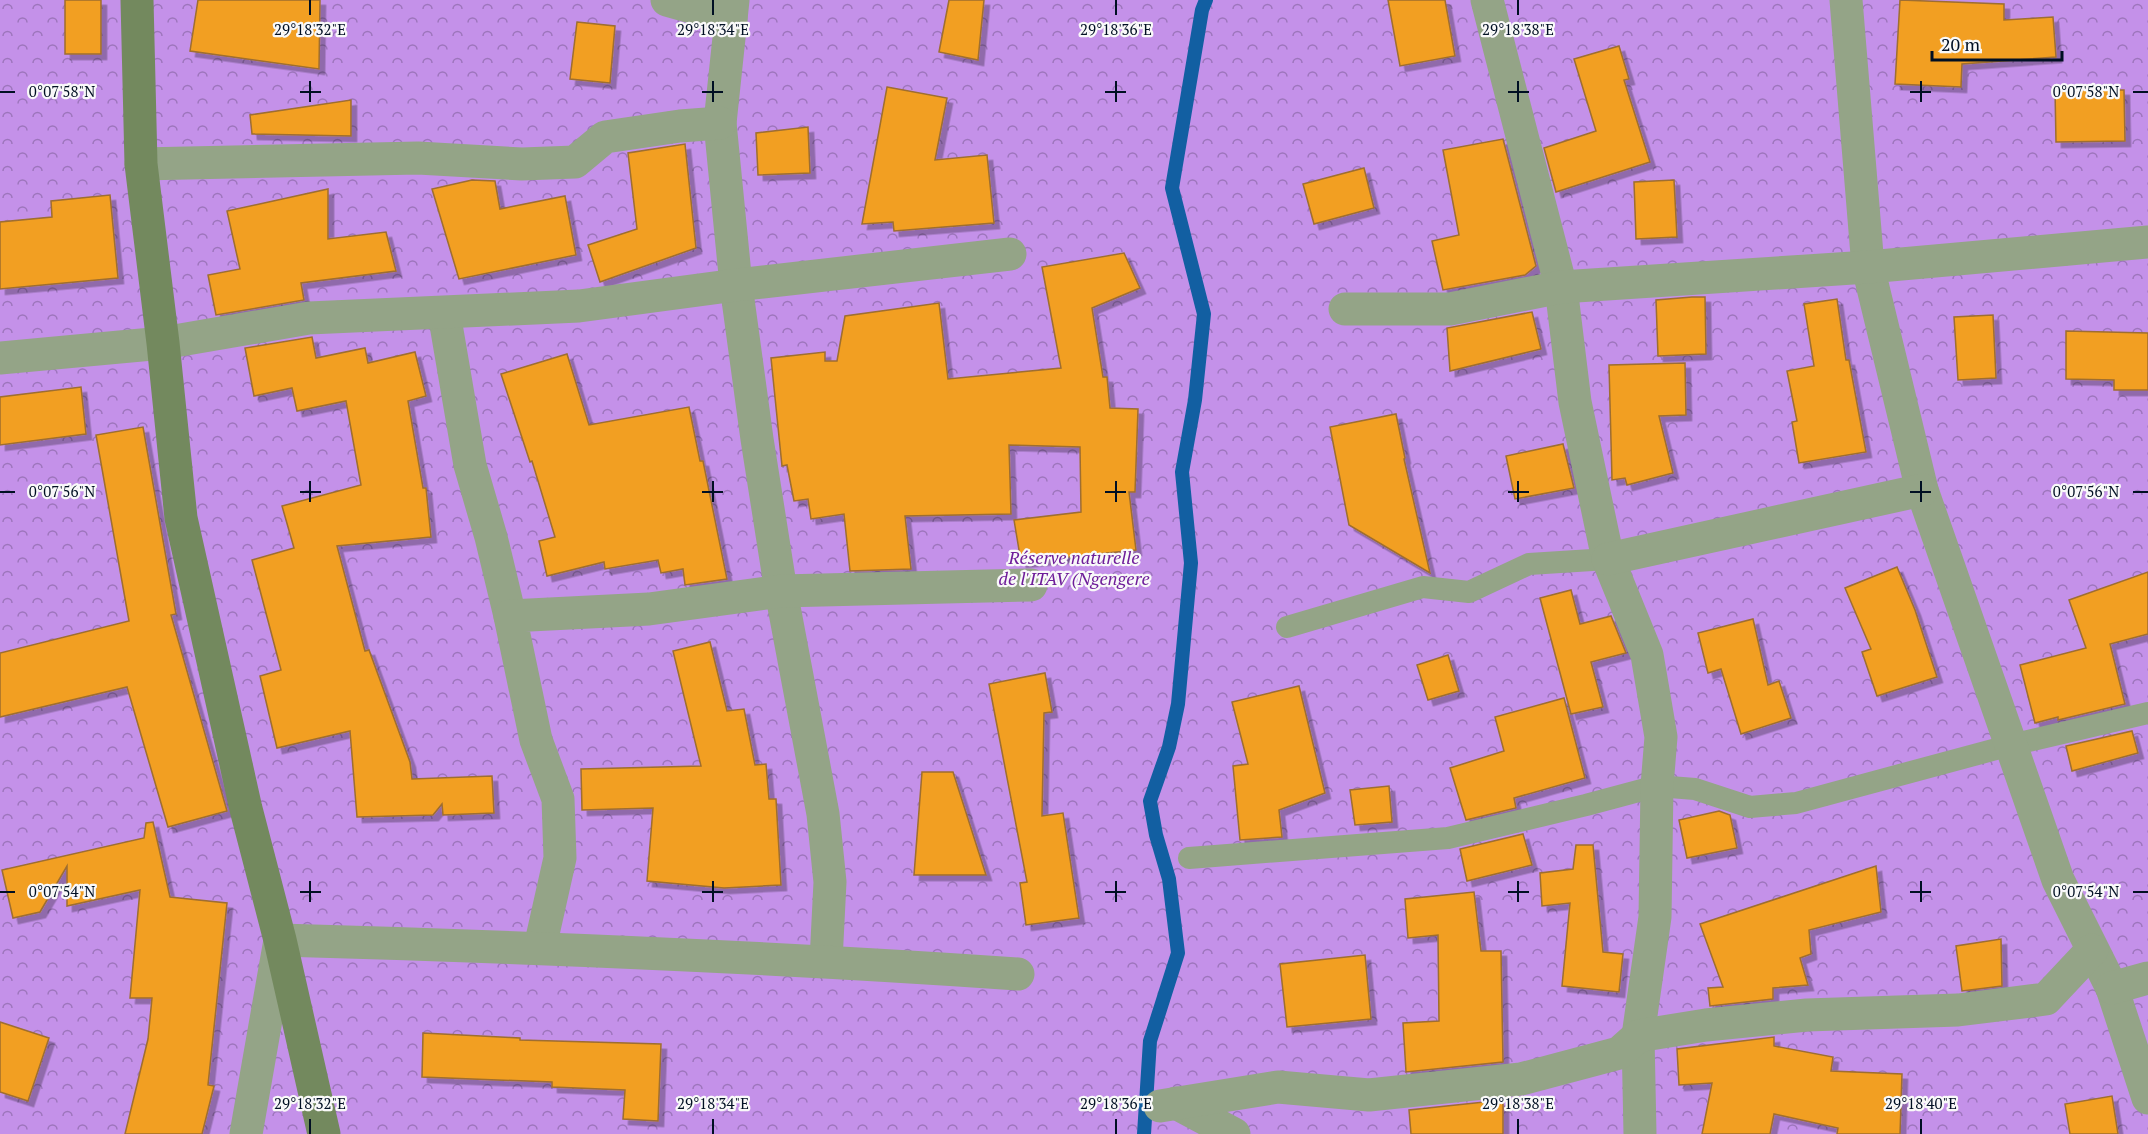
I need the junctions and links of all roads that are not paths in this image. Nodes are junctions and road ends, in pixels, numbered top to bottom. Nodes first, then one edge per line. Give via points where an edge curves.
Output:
1 (137, 0) edge
2 (667, 0) edge
3 (1487, 0) edge
4 (1846, 0) edge
5 (732, 9) edge
6 (720, 123) junction
7 (141, 164) junction
8 (2148, 242) edge
9 (1010, 254) dead end
10 (1868, 267) junction
11 (736, 285) junction
12 (1561, 287) junction
13 (1345, 309) dead end
14 (444, 313) junction
15 (163, 343) junction
16 (0, 358) edge
17 (1922, 490) junction
18 (1608, 559) junction
19 (1031, 585) dead end
20 (781, 591) junction
21 (510, 616) junction
22 (1287, 627) dead end
23 (2148, 713) edge
24 (2011, 745) junction
25 (1657, 786) junction
26 (1190, 858) dead end
27 (280, 940) junction
28 (540, 947) junction
29 (2092, 950) junction
30 (826, 961) junction
31 (1018, 974) dead end
32 (2148, 978) edge
33 (2112, 988) junction
34 (1638, 1036) junction
35 (2148, 1098) edge
36 (246, 1134) edge
37 (324, 1134) edge
38 (1234, 1134) edge
39 (1640, 1134) edge

1 - 7 street
2 - 5 street
3 - 12 street
4 - 10 street
5 - 6 street
6 - 7 street via 604,137 575,162 522,164 418,158
6 - 11 street
7 - 15 street
8 - 10 street
9 - 11 street
10 - 12 street
10 - 17 street
11 - 14 street via 579,306
11 - 20 street
12 - 13 street via 1450,309
12 - 18 street via 1575,402
14 - 15 street via 309,318
14 - 21 street via 471,465
15 - 16 street
15 - 27 street via 181,518 246,810
17 - 18 street
17 - 24 street
18 - 22 lane via 1529,564 1468,592 1423,587
18 - 25 street via 1647,655 1661,738
19 - 20 street
20 - 21 street via 649,609
20 - 30 street via 823,814 830,882
21 - 28 street via 536,740 558,799 560,858
23 - 24 lane
24 - 25 lane via 1796,803 1750,807 1695,789
24 - 29 street via 2058,880
25 - 26 lane via 1448,838
25 - 34 street via 1655,917
27 - 28 street
27 - 36 street
27 - 37 street
28 - 30 street
29 - 33 street
29 - 34 street via 2046,999 1958,1010 1807,1015
30 - 31 street
32 - 33 street
33 - 35 street
34 - 38 street via 1619,1053 1521,1079 1369,1095 1278,1087 1168,1105
34 - 39 street

